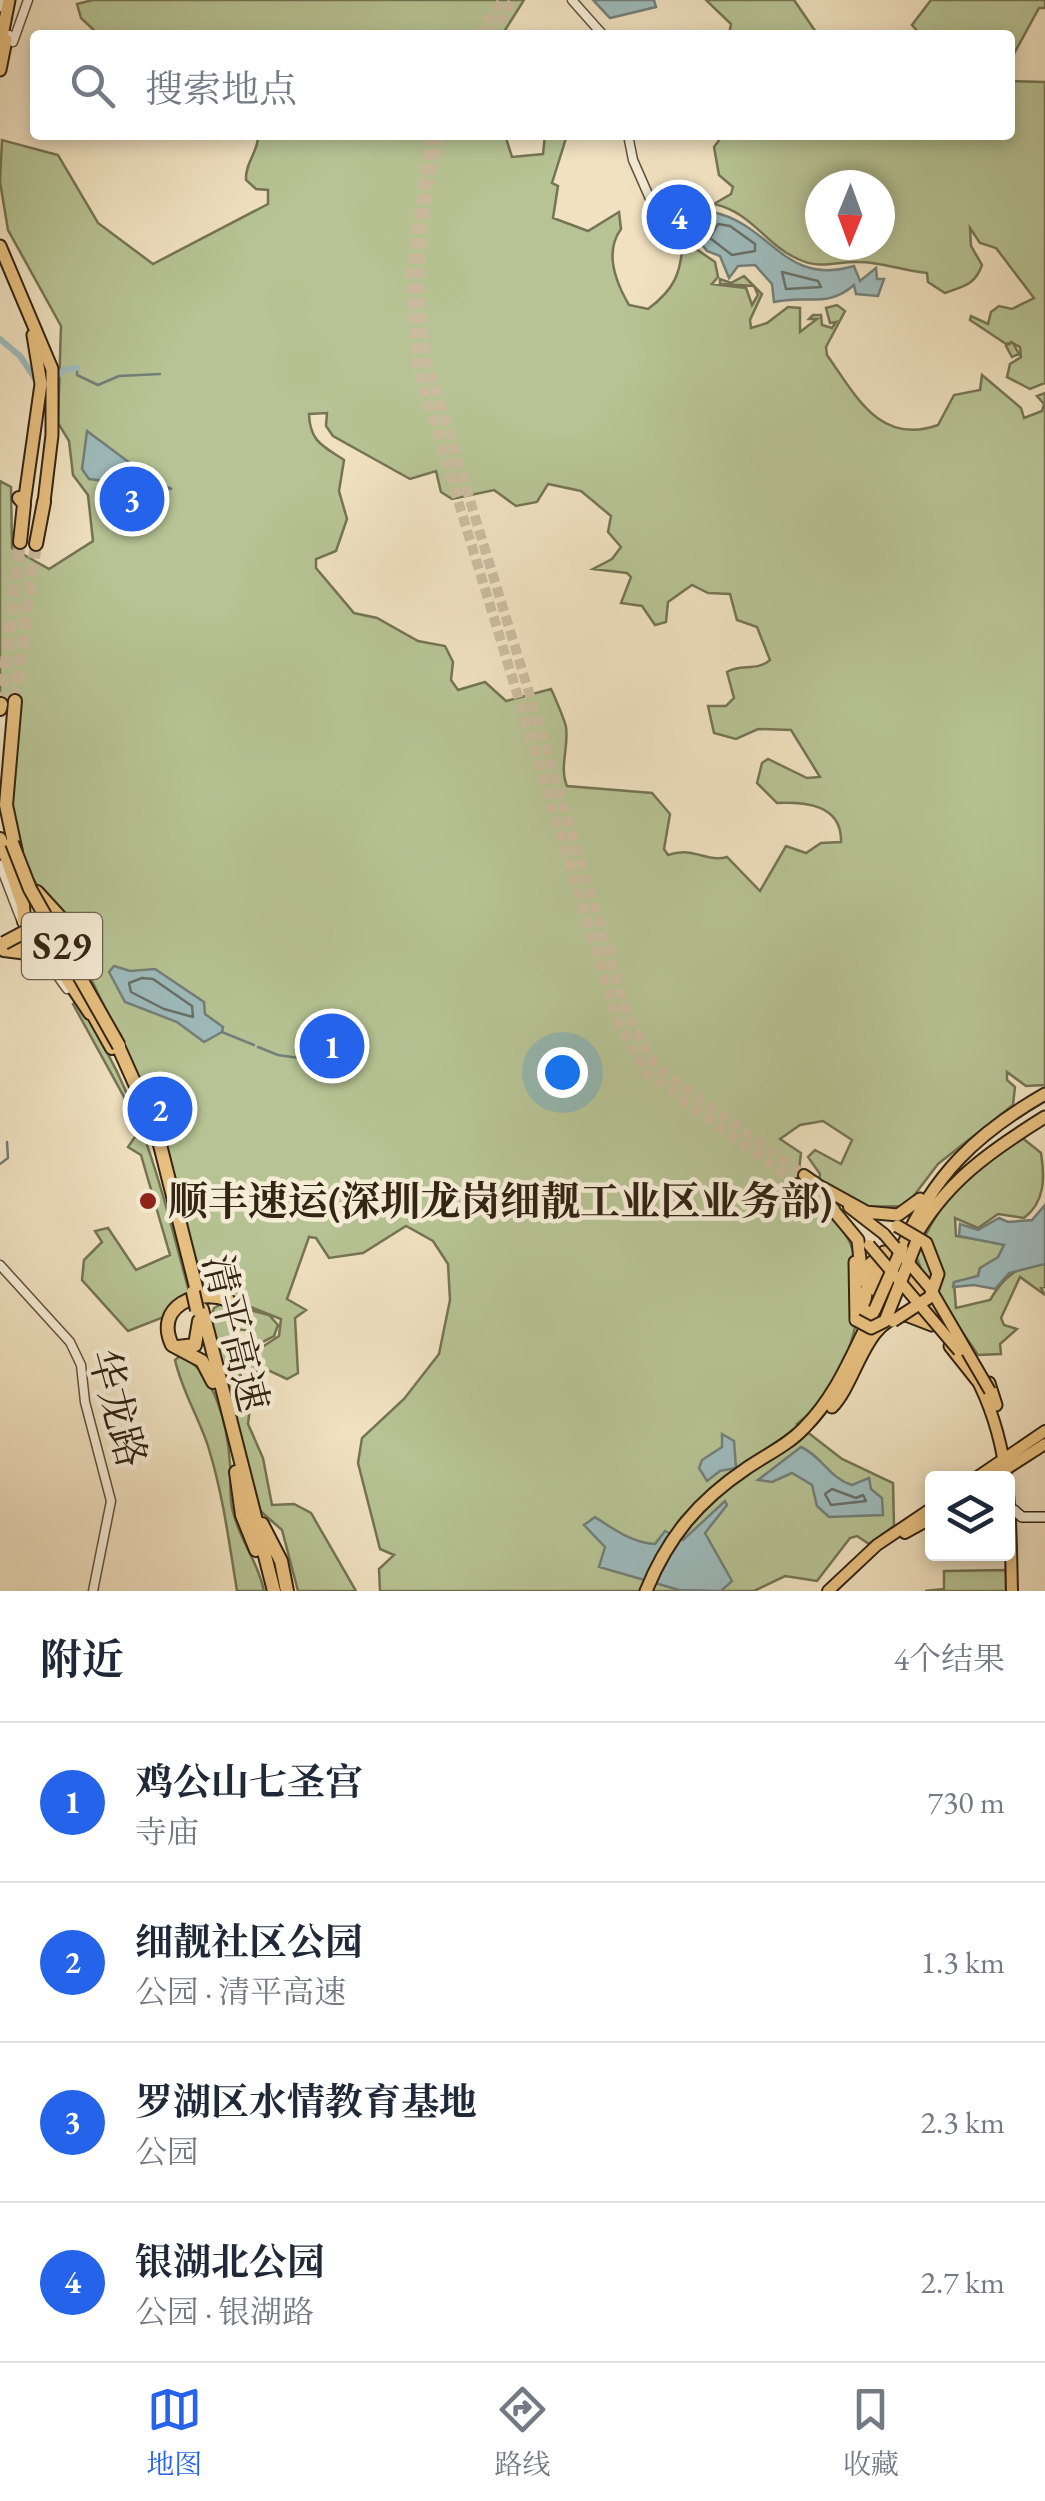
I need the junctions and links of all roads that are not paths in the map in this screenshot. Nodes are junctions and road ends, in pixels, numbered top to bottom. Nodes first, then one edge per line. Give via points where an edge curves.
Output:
1 (28, 0) edge
2 (572, 0) edge
3 (5, 1) edge
4 (598, 30) edge
5 (7, 36) edge
6 (0, 61) edge
7 (0, 70) edge
8 (629, 140) edge
9 (683, 236) dead end
10 (0, 254) edge
11 (37, 335) junction
12 (23, 498) joint
13 (44, 502) joint
14 (20, 542) tunnel mouth
15 (36, 544) tunnel mouth
16 (5, 705) tunnel mouth
17 (0, 825) edge
18 (7, 845) edge
19 (0, 865) edge
20 (36, 927) junction
21 (2, 947) edge
22 (61, 952) junction
23 (73, 998) dead end
24 (115, 1047) junction
25 (1045, 1094) edge
26 (1045, 1117) edge
27 (972, 1141) junction
28 (962, 1174) junction
29 (823, 1188) junction
30 (172, 1196) junction
31 (828, 1206) junction
32 (866, 1212) junction
33 (918, 1238) junction
34 (902, 1249) junction
35 (873, 1260) junction
36 (0, 1267) edge
37 (874, 1285) junction
38 (195, 1291) junction
39 (225, 1298) junction
40 (200, 1309) junction
41 (878, 1310) junction
42 (859, 1320) junction
43 (932, 1326) junction
44 (947, 1328) junction
45 (850, 1360) junction
46 (853, 1380) junction
47 (978, 1380) junction
48 (996, 1405) junction
49 (222, 1411) junction
50 (826, 1411) junction
51 (1044, 1440) edge
52 (235, 1447) junction
53 (1001, 1467) edge
54 (249, 1503) junction
55 (1015, 1511) edge
56 (925, 1517) edge
57 (1045, 1519) edge
58 (1015, 1527) edge
59 (899, 1533) junction
60 (1014, 1561) edge
61 (92, 1591) edge
62 (270, 1591) edge
63 (287, 1591) edge
64 (649, 1591) edge
65 (828, 1591) edge
66 (835, 1591) edge
67 (1014, 1591) edge

1 - 5 street
2 - 4 street
3 - 5 highway
5 - 6 main road
5 - 7 highway
8 - 9 street via 661,224
10 - 11 highway
10 - 11 highway
11 - 12 highway via 39,397
11 - 13 highway via 52,369 54,403
12 - 14 highway
13 - 15 highway
16 - 18 highway, 清平高速 / S29
17 - 18 highway, 清平高速 / S29
18 - 20 highway via 23,906
18 - 22 highway via 36,892 69,927
18 - 24 highway, 清平高速 / S29, bridge
18 - 24 highway, 清平高速 / S29, bridge via 25,895
19 - 20 street
20 - 21 highway, bridge
20 - 22 highway
21 - 22 highway via 34,943
22 - 23 street
22 - 24 highway, bridge
22 - 24 highway, bridge via 84,976
24 - 30 highway, 清平高速 / S29 via 157,1133
24 - 38 highway, 清平高速 / S29 via 149,1132
25 - 27 highway
26 - 28 highway
27 - 32 highway via 942,1164 907,1211
27 - 34 highway via 924,1201
28 - 33 highway
28 - 34 highway
29 - 31 main road via 801,1179
29 - 32 highway
29 - 48 main road, bridge via 884,1234 920,1274
30 - 38 highway, 清平高速 / S29
30 - 39 highway via 202,1288
31 - 42 highway via 854,1234
31 - 47 main road, bridge via 869,1245
32 - 46 highway, bridge via 926,1243 938,1274 930,1297 893,1321
33 - 42 highway, bridge via 885,1322 871,1328
33 - 44 highway via 917,1284
34 - 37 highway, bridge
34 - 41 highway, bridge
35 - 37 highway
35 - 42 highway
35 - 44 highway via 884,1252 898,1254 920,1302
36 - 61 street, 华龙路 via 76,1357 108,1501
36 - 61 street, 华龙路 via 70,1342 82,1374 111,1496
37 - 43 highway via 879,1300 912,1310
38 - 40 highway, 清平高速 / S29, bridge
39 - 40 highway via 174,1311 168,1328 179,1348 197,1343
39 - 49 highway via 174,1308 166,1324 173,1347 208,1368
39 - 52 highway via 208,1318
40 - 49 highway, 清平高速 / S29
40 - 52 highway, 清平高速 / S29
41 - 45 highway
41 - 50 highway
42 - 45 highway
43 - 46 highway via 910,1315 892,1318 872,1337
43 - 47 highway
44 - 48 highway via 986,1376
45 - 50 highway
46 - 50 highway
47 - 53 main road via 992,1408
48 - 53 main road
49 - 62 highway, 清平高速 / S29 via 240,1508
50 - 64 highway via 806,1435 704,1502 684,1524
51 - 53 main road
51 - 53 main road
52 - 54 highway, 清平高速 / S29
53 - 67 main road
54 - 62 highway, 清平高速 / S29
54 - 63 highway via 277,1550
55 - 57 main road
56 - 59 main road
57 - 58 main road
59 - 65 main road
59 - 66 main road
60 - 67 main road

